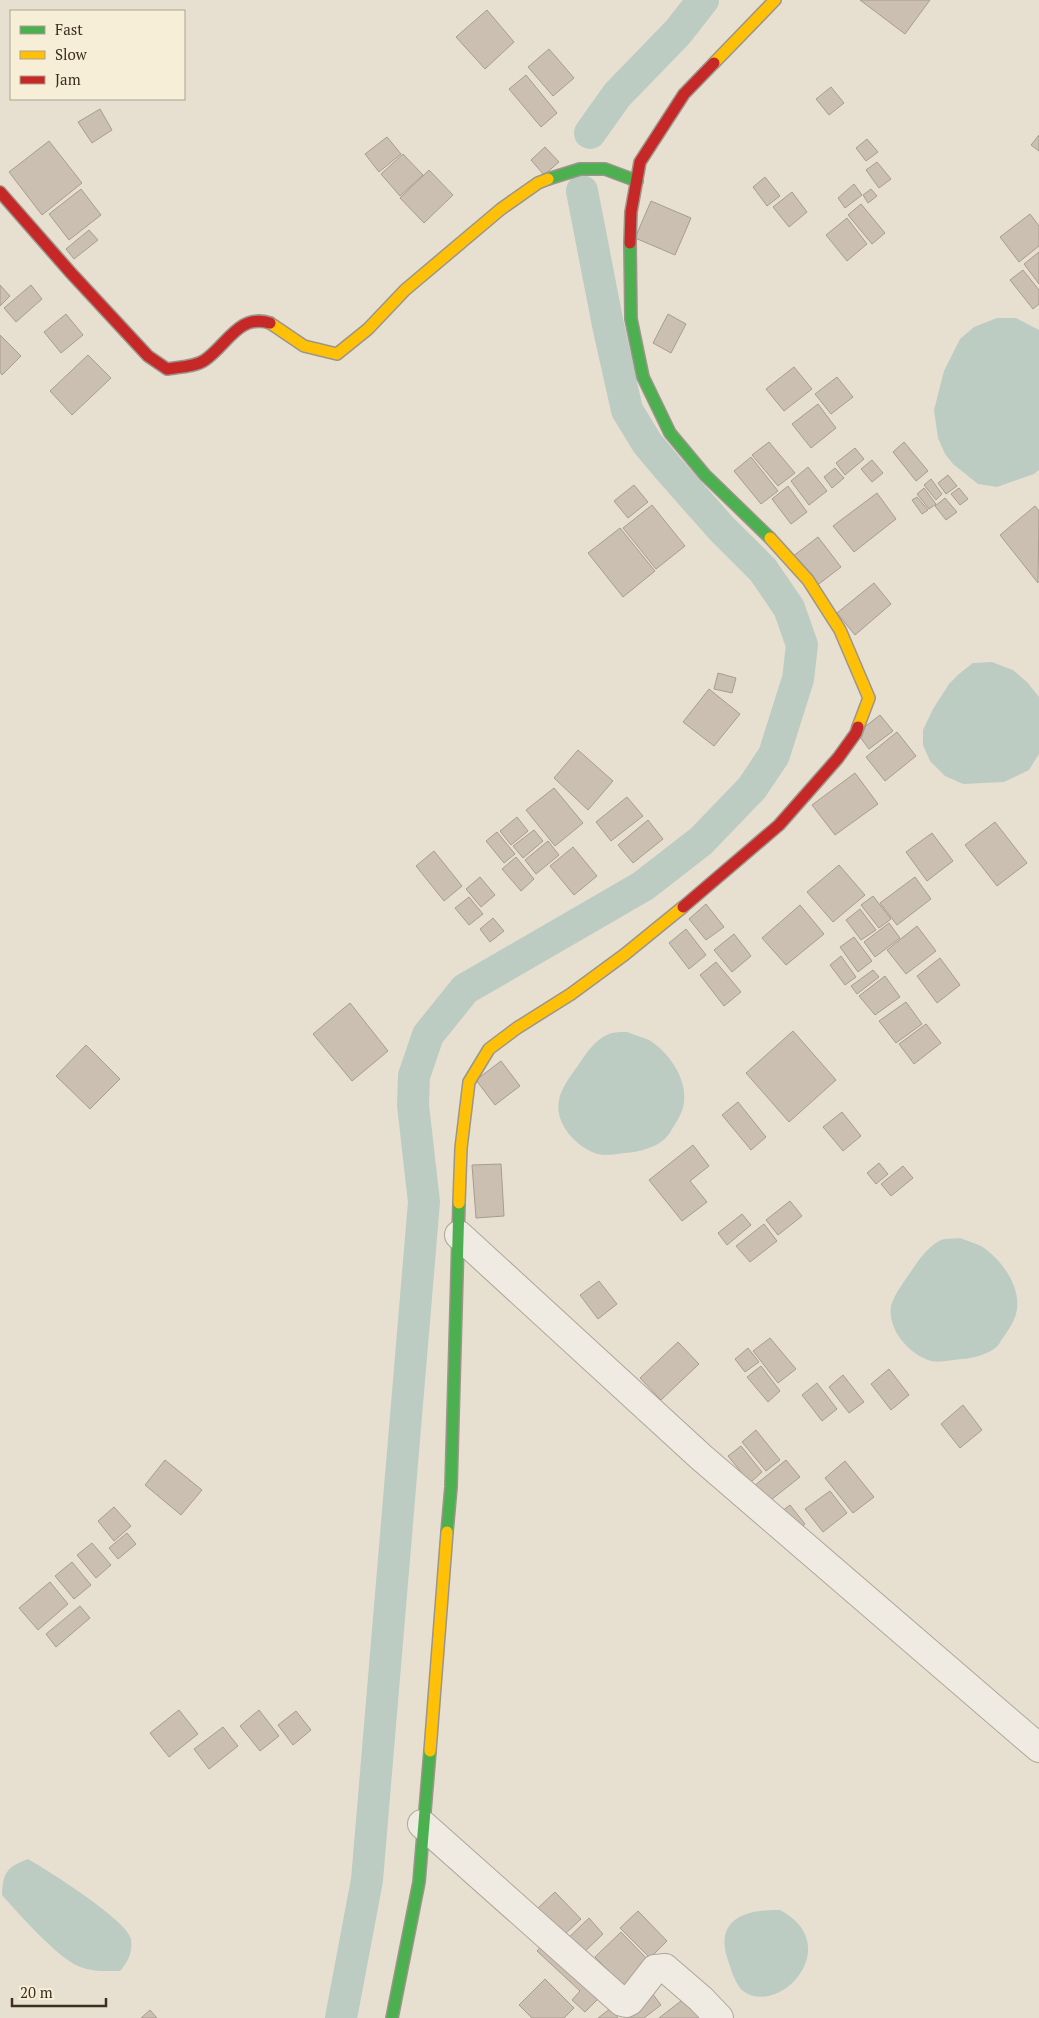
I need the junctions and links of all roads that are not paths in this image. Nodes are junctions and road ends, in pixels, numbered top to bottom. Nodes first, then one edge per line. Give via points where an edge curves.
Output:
1 (775, 0) edge
2 (637, 181) junction
3 (0, 192) edge
4 (459, 1235) junction
5 (1039, 1748) edge
6 (422, 1824) junction
7 (392, 2018) edge
8 (719, 2018) edge

1 - 2 street via 684,94 640,162
2 - 3 street via 605,169 580,169 538,183 501,209 405,290 368,329 337,354 299,344 278,326 263,320 243,324 204,361 167,369 141,349
2 - 4 street via 631,212 629,271 631,320 642,377 670,434 705,475 808,580 840,630 869,698 856,732 847,745 779,825 624,955 489,1049 469,1082 461,1148
4 - 5 street via 701,1457
4 - 6 street via 451,1487
6 - 7 street via 419,1882
6 - 8 street via 622,2002 630,2001 655,1969 665,1968

